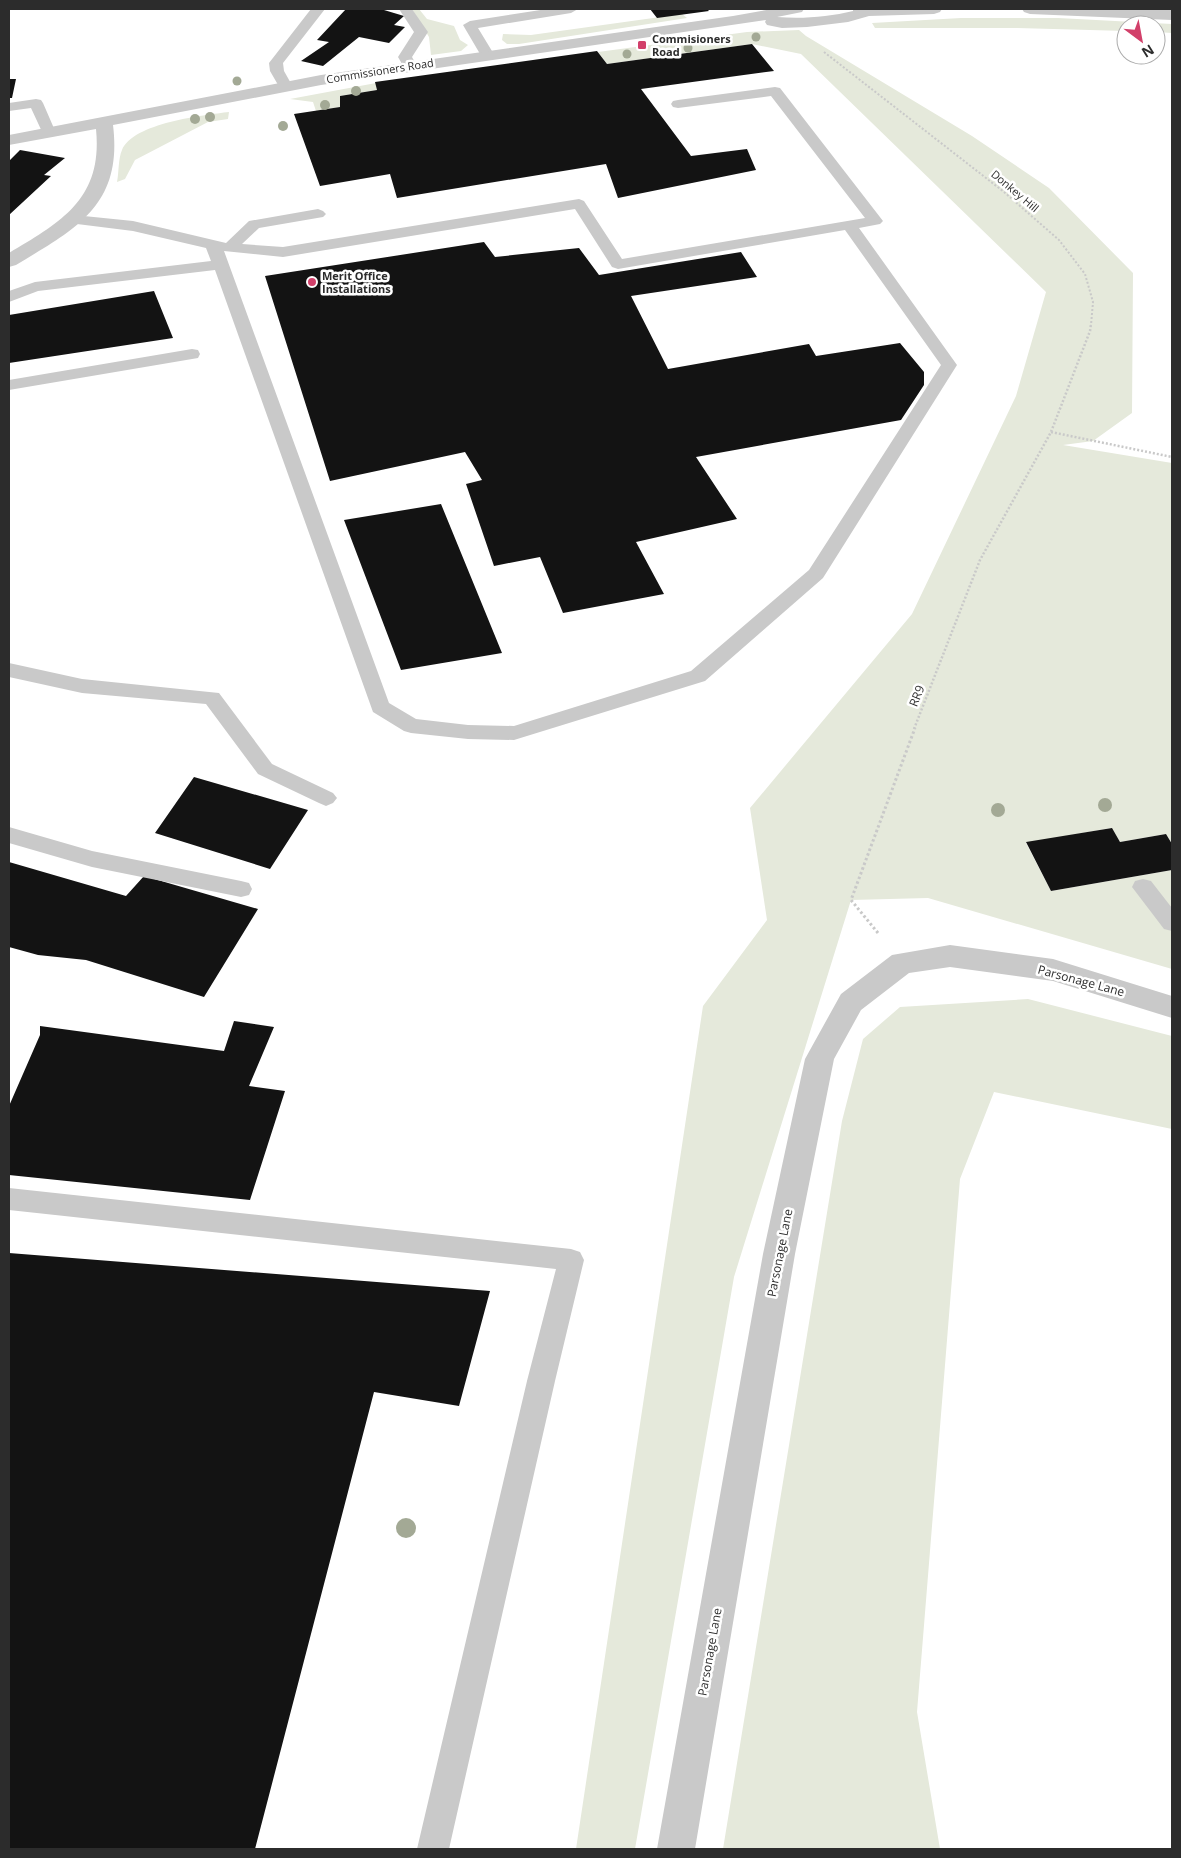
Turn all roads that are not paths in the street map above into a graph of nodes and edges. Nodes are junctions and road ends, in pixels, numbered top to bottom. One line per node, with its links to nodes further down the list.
1 (318, 9): 12 (lane)
2 (406, 9): 11 (lane)
3 (571, 9): 10 (lane)
4 (796, 9): 8 (street, Commissioners Road)
5 (865, 9): 6 (street, Commissioners Road); 8 (street, Commissioners Road)
6 (934, 9)
7 (1030, 9): 9 (street)
8 (749, 14): 10 (street, Commissioners Road)
9 (1172, 14)
10 (488, 56): 11 (street, Commissioners Road)
11 (410, 66): 12 (street, Commissioners Road)
12 (286, 87): 15 (street, Commissioners Road)
13 (678, 104): 20 (lane)
14 (9, 107): 16 (lane)
15 (104, 122): 16 (street, Commissioners Road); 19 (street)
16 (49, 132): 17 (street, Commissioners Road)
17 (9, 140)
18 (318, 214): 21 (lane)
19 (74, 220): 21 (lane); 22 (street)
20 (849, 225): 21 (lane); 23 (lane)
21 (221, 246): 23 (lane)
22 (9, 262)
23 (220, 265): 24 (lane)
24 (9, 297)
25 (192, 354): 26 (lane)
26 (9, 384)
27 (9, 670): 28 (lane)
28 (326, 798)
29 (9, 835): 31 (lane)
30 (1143, 887): 32 (lane)
31 (241, 889)
32 (1172, 923)
33 (1172, 1007): 36 (street, Parsonage Lane)
34 (9, 1199): 35 (lane)
35 (433, 1849)
36 (676, 1849)

